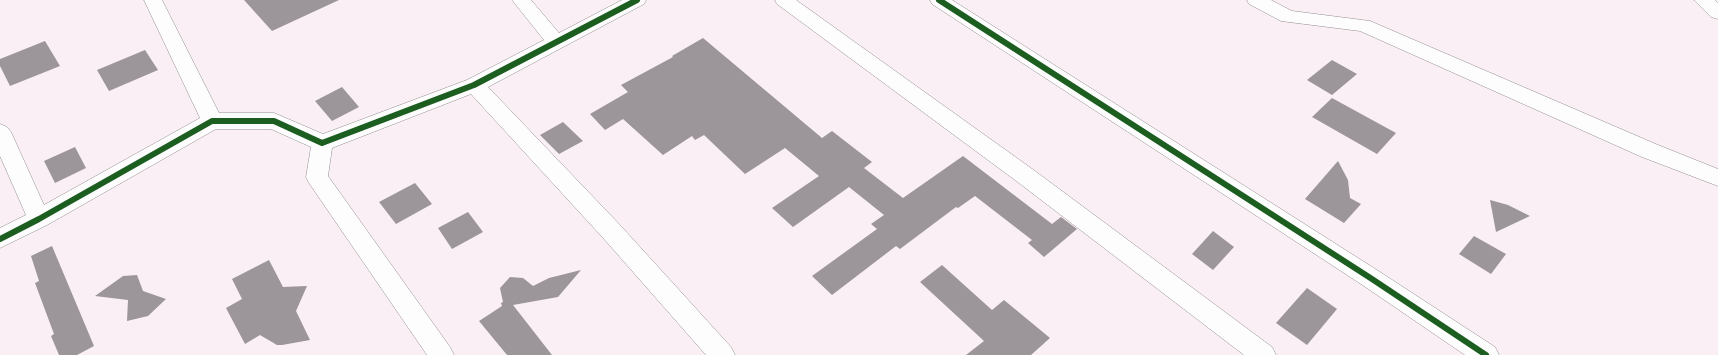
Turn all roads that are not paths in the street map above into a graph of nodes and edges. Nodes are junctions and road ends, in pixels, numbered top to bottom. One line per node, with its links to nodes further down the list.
1 (153, 0): 9 (street)
2 (521, 0): 7 (street)
3 (637, 0): 7 (street)
4 (784, 0): 17 (street)
5 (939, 0): 18 (street)
6 (1256, 0): 12 (street)
7 (556, 43): 8 (street)
8 (474, 85): 11 (street); 16 (street)
9 (212, 121): 11 (street); 13 (street)
10 (0, 132): 13 (street)
11 (322, 143): 15 (street)
12 (1718, 178)
13 (39, 219): 14 (street)
14 (0, 239)
15 (441, 355)
16 (722, 355)
17 (1264, 355)
18 (1486, 355)

